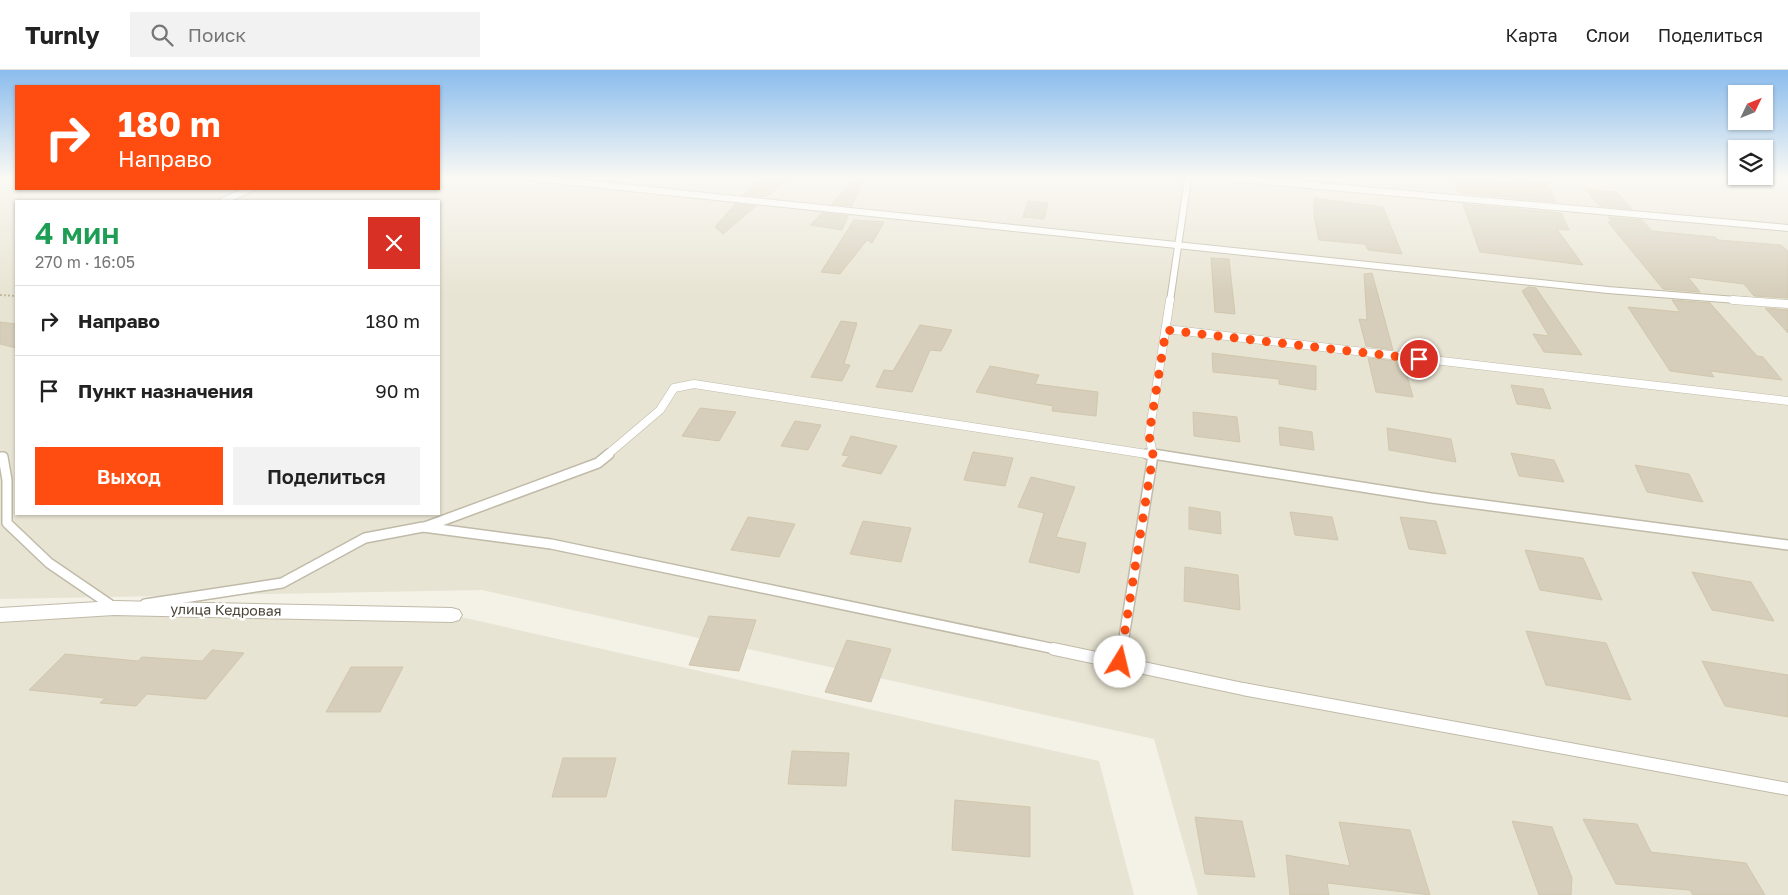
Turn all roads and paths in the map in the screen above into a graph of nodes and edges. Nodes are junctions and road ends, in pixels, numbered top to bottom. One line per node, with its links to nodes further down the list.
1 (905, 216): 5 (lane)
2 (1183, 216): 5 (lane)
3 (1660, 216): 4 (lane)
4 (1788, 228)
5 (1179, 245): 8 (lane); 9 (lane)
6 (0, 295): 7 (path)
7 (15, 296)
8 (1788, 304)
9 (1166, 330): 10 (lane); 11 (lane)
10 (1788, 401)
11 (1153, 455): 13 (lane); 14 (lane); 18 (lane)
12 (0, 457): 15 (lane)
13 (423, 527): 15 (lane); 18 (lane)
14 (1788, 545)
15 (114, 608): 16 (street, улица Кедровая); 17 (street, улица Кедровая)
16 (0, 615)
17 (452, 615)
18 (1120, 662): 19 (lane)
19 (1788, 789)

